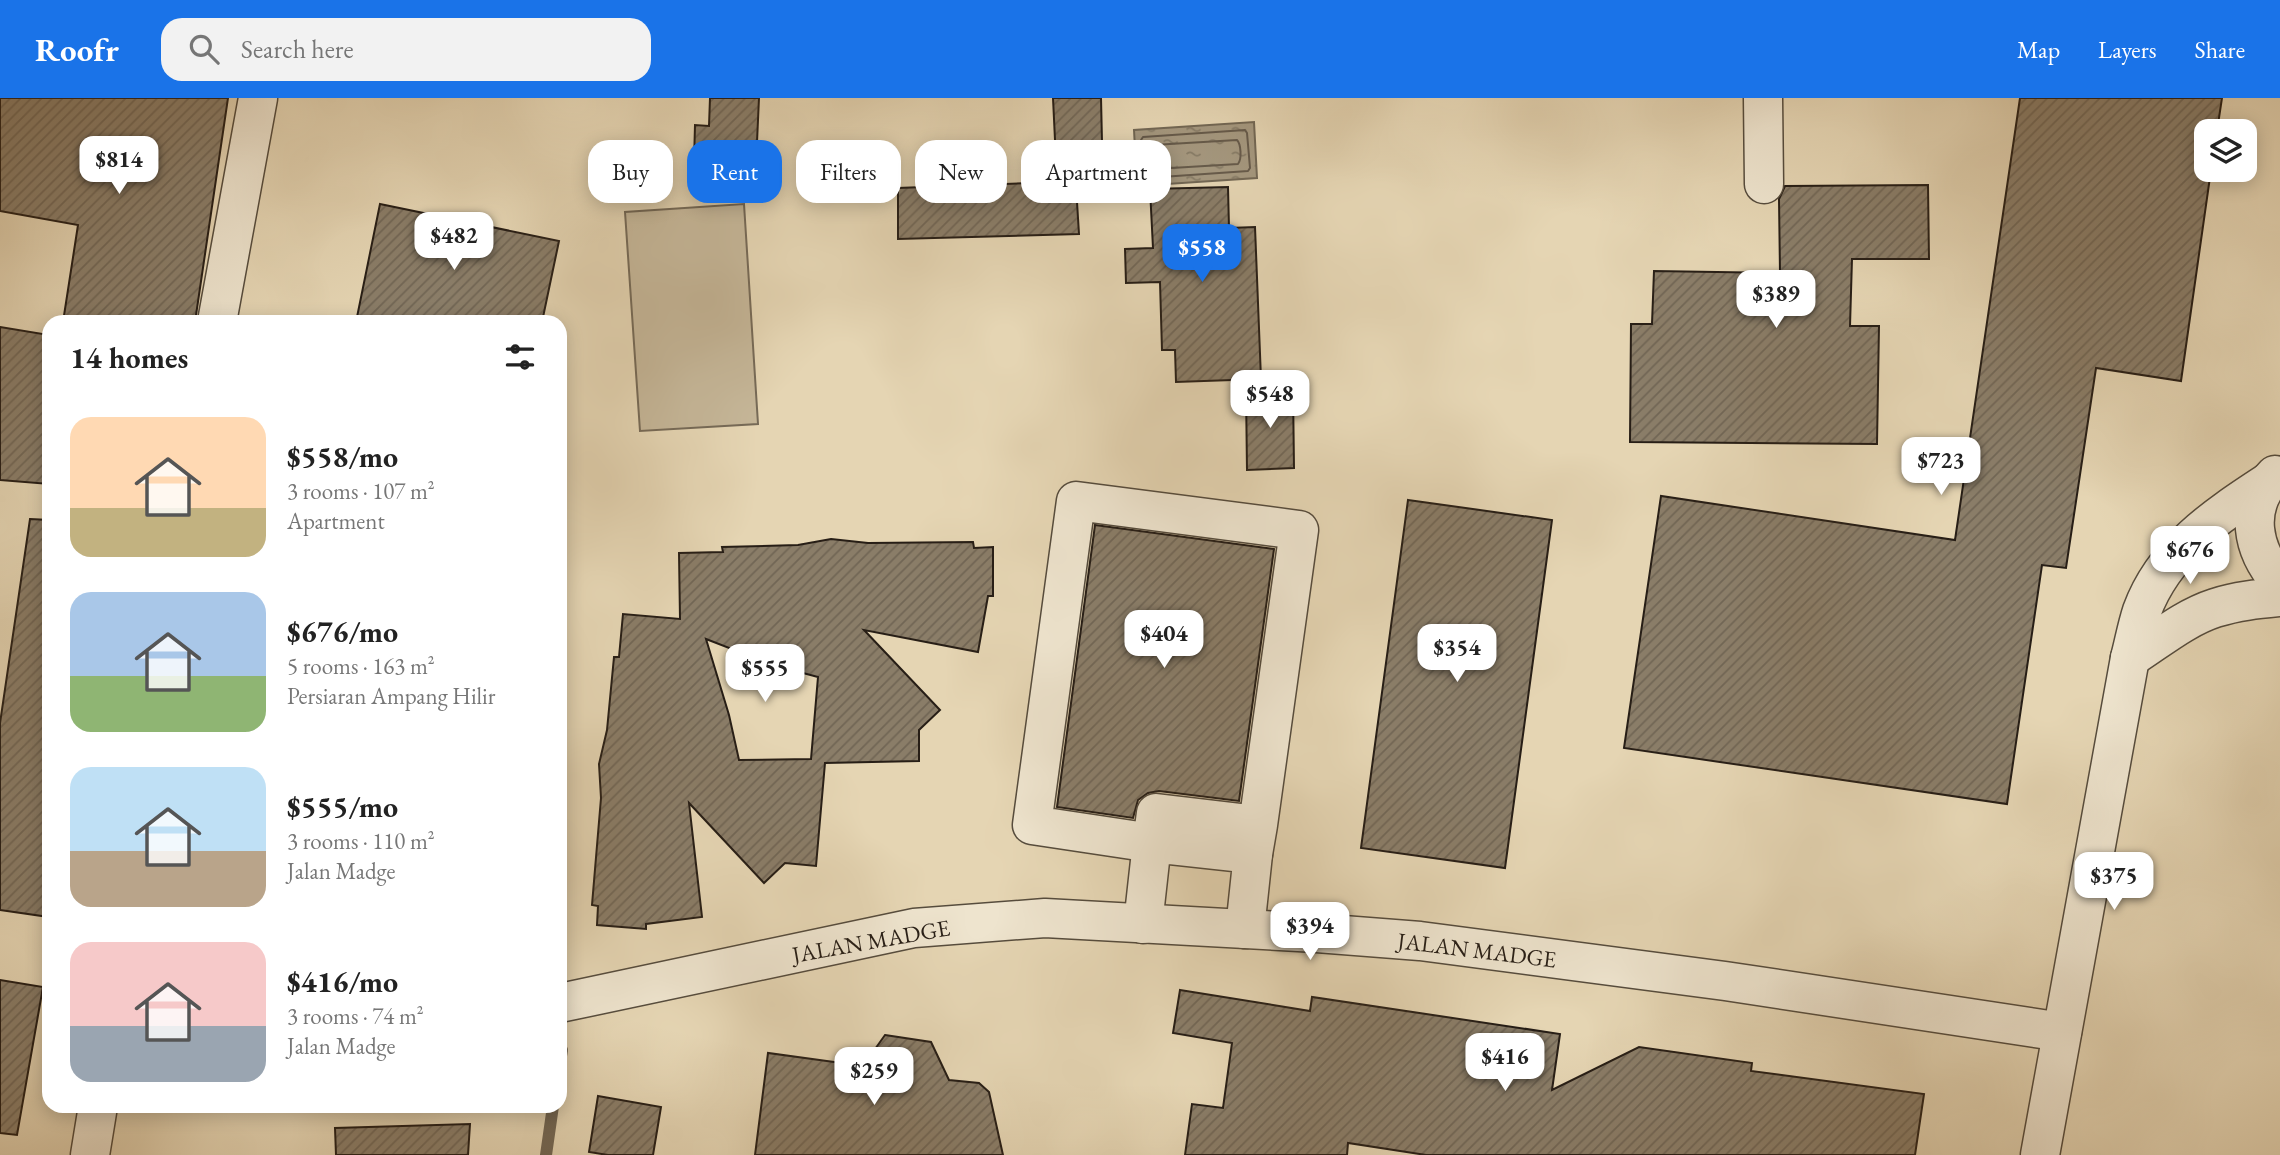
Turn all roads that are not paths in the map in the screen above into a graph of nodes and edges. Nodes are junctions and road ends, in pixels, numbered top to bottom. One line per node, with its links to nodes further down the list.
1 (258, 98): 4 (street)
2 (1762, 107): 3 (street)
3 (1764, 184)
4 (218, 315)
5 (2273, 476): 6 (street); 8 (street)
6 (2280, 582)
7 (2280, 597): 8 (street)
8 (2130, 658): 14 (street)
9 (1256, 839): 10 (street); 10 (street); 12 (street)
10 (1152, 843): 11 (street)
11 (1143, 924): 12 (street, JALAN MADGE); 13 (street, JALAN MADGE)
12 (1245, 929): 14 (street, JALAN MADGE)
13 (567, 1002)
14 (2062, 1032): 17 (street)
15 (96, 1113): 16 (street)
16 (90, 1155)
17 (2040, 1155)

